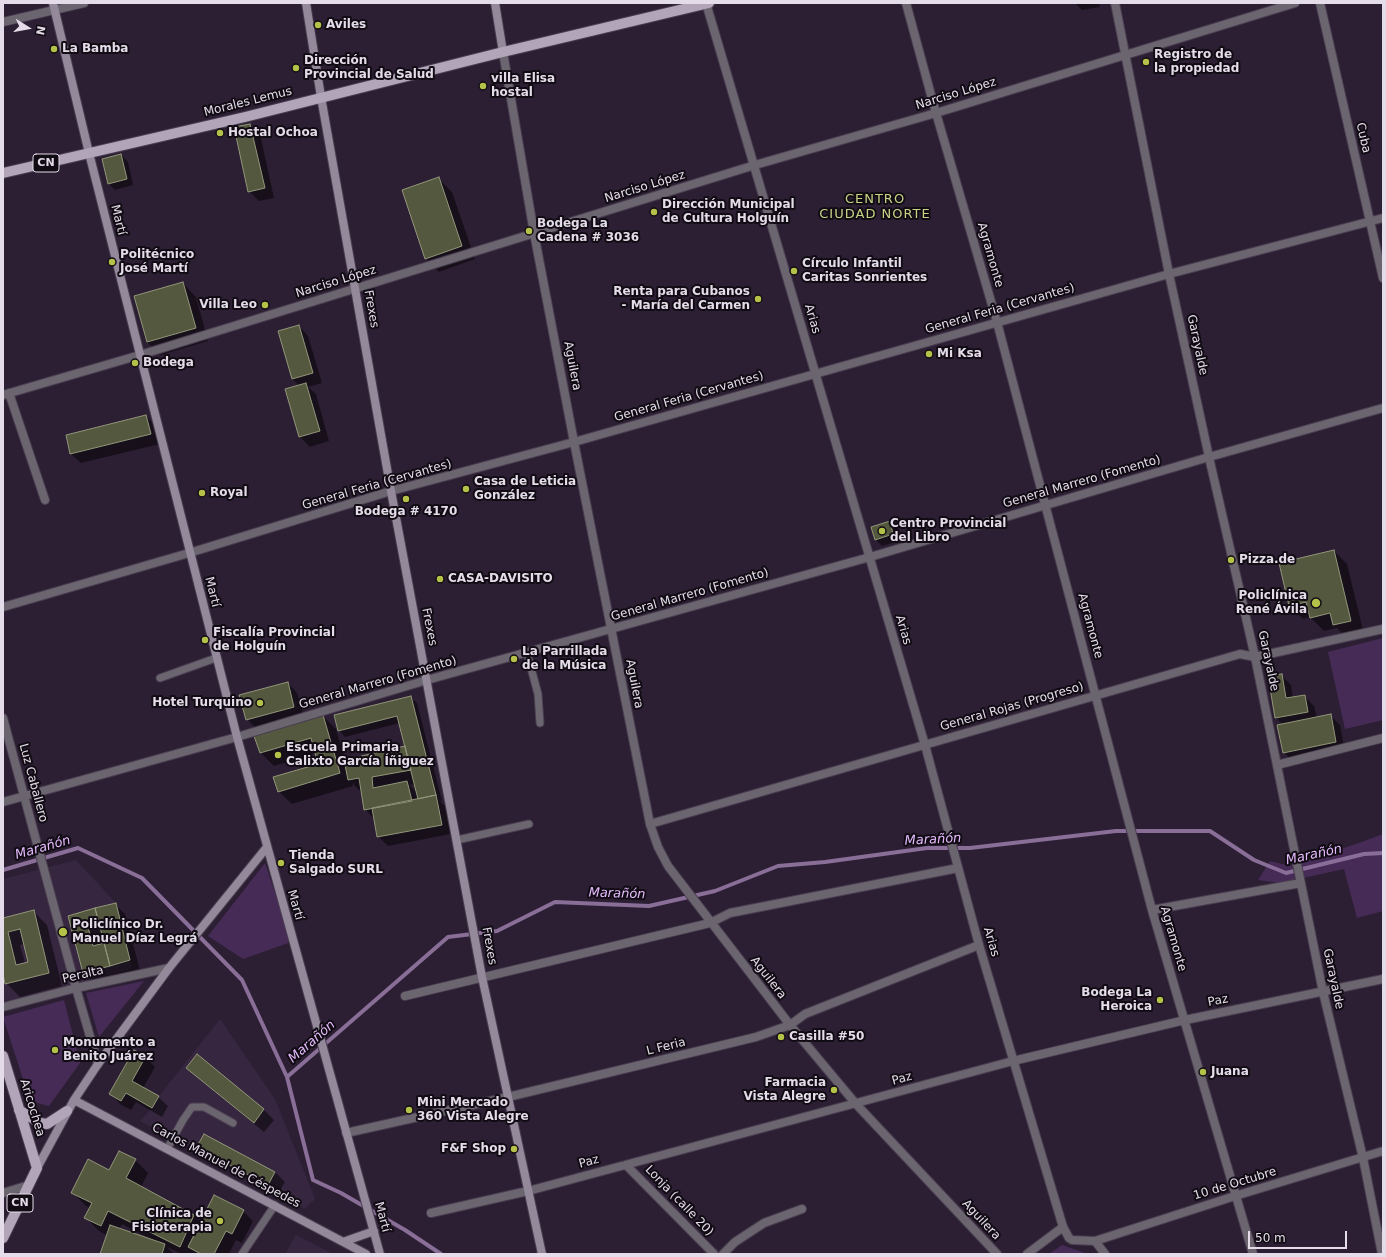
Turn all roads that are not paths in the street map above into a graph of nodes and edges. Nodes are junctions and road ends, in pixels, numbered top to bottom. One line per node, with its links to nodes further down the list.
1 (84, 3): 9 (street)
2 (306, 3): 13 (main road, Frexes)
3 (495, 3): 11 (main road, Aguilera)
4 (707, 3): 11 (main road, Morales Lemus / CN); 16 (street, Arias)
5 (906, 3): 14 (street, Agramonte)
6 (1115, 3): 12 (street, Garayalde)
7 (1295, 3): 12 (street, Narciso López)
8 (1320, 3): 19 (street, Cuba)
9 (53, 6): 10 (street); 15 (main road, Martí)
10 (3, 22)
11 (503, 52): 13 (main road, Morales Lemus / CN); 20 (street, Aguilera)
12 (1125, 54): 14 (street, Narciso López); 21 (street, Garayalde)
13 (321, 97): 15 (main road, Morales Lemus / CN); 23 (main road, Frexes)
14 (936, 113): 16 (street, Narciso López); 24 (street, Agramonte)
15 (89, 154): 17 (main road, Morales Lemus / CN); 25 (main road, Martí)
16 (755, 165): 20 (street, Narciso López); 26 (street, Arias)
17 (3, 173)
18 (1383, 218): 19 (street, General Feria (Cervantes))
19 (1370, 222): 21 (street, General Feria (Cervantes)); 22 (street, Cuba)
20 (534, 233): 23 (street, Narciso López); 29 (street, Aguilera)
21 (1169, 274): 24 (street, General Feria (Cervantes)); 30 (street, Garayalde)
22 (1383, 278)
23 (355, 288): 25 (street, Narciso López); 31 (main road, Frexes)
24 (997, 322): 26 (street, General Feria (Cervantes)); 33 (street, Agramonte)
25 (140, 355): 27 (street, Narciso López); 34 (main road, Martí)
26 (815, 373): 29 (street, General Feria (Cervantes)); 35 (street, Arias)
27 (6, 394): 32 (street)
28 (1383, 408): 30 (street, General Marrero (Fomento))
29 (574, 442): 31 (street, General Feria (Cervantes)); 38 (street, Aguilera)
30 (1209, 457): 33 (street, General Marrero (Fomento)); 40 (street, Garayalde)
31 (392, 491): 34 (street, General Feria (Cervantes)); 43 (main road, Frexes)
32 (45, 500)
33 (1046, 505): 35 (street, General Marrero (Fomento)); 44 (street, Agramonte)
34 (190, 553): 36 (street, General Feria (Cervantes)); 41 (main road, Martí)
35 (870, 557): 38 (street, General Marrero (Fomento)); 49 (street, Arias)
36 (3, 607)
37 (1383, 629): 40 (street, General Rojas (Progreso))
38 (612, 630): 39 (street, General Marrero (Fomento)); 54 (street, Aguilera)
39 (527, 653): 43 (street, General Marrero (Fomento)); 46 (lane)
40 (1255, 657): 44 (street, General Rojas (Progreso)); 50 (street, Garayalde)
41 (216, 658): 42 (lane); 47 (main road, Martí)
42 (160, 678)
43 (427, 680): 47 (street, General Marrero (Fomento)); 55 (main road, Frexes)
44 (1096, 695): 49 (street, General Rojas (Progreso)); 59 (street, Agramonte)
45 (3, 718): 51 (street, Luz Caballero)
46 (540, 723)
47 (237, 737): 51 (street, General Marrero (Fomento)); 56 (main road, Martí)
48 (1383, 738): 50 (street)
49 (925, 745): 54 (street, General Rojas (Progreso)); 57 (street, Arias)
50 (1277, 765): 58 (street, Garayalde)
51 (25, 796): 52 (street, General Marrero (Fomento)); 65 (street, Luz Caballero)
52 (3, 802)
53 (529, 824): 55 (lane)
54 (650, 824): 60 (street, Aguilera)
55 (457, 840): 63 (main road, Frexes)
56 (267, 847): 62 (main road, CN); 80 (main road, Martí)
57 (957, 864): 60 (street); 61 (street, Arias)
58 (1301, 883): 59 (street); 66 (street, Garayalde)
59 (1152, 910): 69 (street, Agramonte)
60 (710, 922): 63 (street); 70 (street, Aguilera)
61 (979, 945): 70 (street, L Feria); 72 (street, Arias)
62 (169, 968): 65 (street, Peralta); 73 (main road, CN)
63 (482, 977): 67 (street); 74 (main road, Frexes)
64 (1383, 979): 66 (street, Paz)
65 (76, 988): 68 (street, Peralta); 73 (street, Luz Caballero)
66 (1323, 992): 69 (street, Paz); 83 (street, Garayalde)
67 (404, 996)
68 (3, 1007)
69 (1185, 1020): 72 (street, Paz); 89 (street, Agramonte)
70 (790, 1025): 74 (street, L Feria); 76 (street, Aguilera)
71 (3, 1056): 77 (main road, Aricochea)
72 (1013, 1062): 76 (street, Paz); 94 (street, Arias)
73 (98, 1064): 75 (main road, CN)
74 (508, 1097): 80 (street, L Feria); 87 (main road, Frexes)
75 (74, 1100): 78 (main road, CN); 81 (main road, Carlos Manuel de Céspedes)
76 (856, 1104): 84 (street, Paz); 105 (street, Aguilera)
77 (19, 1110): 78 (main road); 85 (main road, Aricochea)
78 (67, 1111): 85 (main road, CN)
79 (233, 1123): 81 (lane)
80 (346, 1133): 95 (main road, Martí)
81 (167, 1149): 90 (main road, Carlos Manuel de Céspedes)
82 (1383, 1151): 83 (street, 10 de Octubre)
83 (1363, 1158): 89 (street, 10 de Octubre); 109 (street, Garayalde)
84 (626, 1165): 87 (street, Paz); 103 (street, Lonja (calle 20))
85 (37, 1168): 86 (main road, CN)
86 (28, 1185): 88 (street); 96 (main road, CN)
87 (528, 1191): 92 (street, Paz); 102 (main road, Frexes)
88 (3, 1193)
89 (1236, 1196): 97 (street, 10 de Octubre); 108 (street, Agramonte)
90 (274, 1205): 98 (main road, Carlos Manuel de Céspedes); 99 (lane)
91 (802, 1209): 104 (street)
92 (431, 1213)
93 (3, 1216): 96 (main road)
94 (1063, 1227): 97 (street, Arias); 106 (street)
95 (373, 1229): 98 (main road); 101 (main road, Martí)
96 (4, 1235)
97 (1095, 1241): 107 (street)
98 (343, 1242): 100 (main road, Carlos Manuel de Céspedes)
99 (242, 1254)
100 (366, 1254)
101 (380, 1254)
102 (542, 1254)
103 (714, 1254)
104 (723, 1254)
105 (997, 1254)
106 (1027, 1254)
107 (1105, 1254)
108 (1253, 1254)
109 (1382, 1254)

